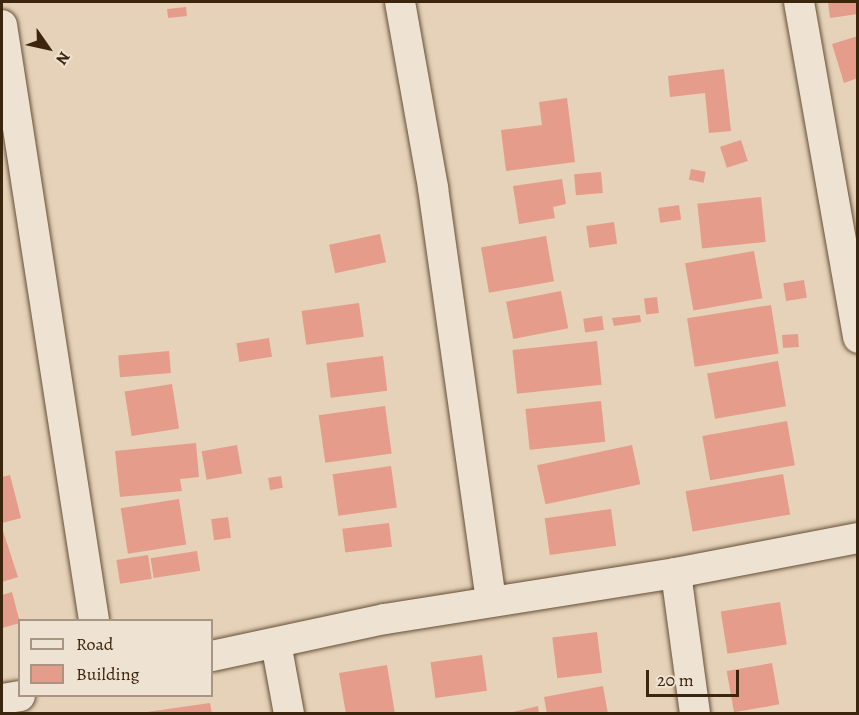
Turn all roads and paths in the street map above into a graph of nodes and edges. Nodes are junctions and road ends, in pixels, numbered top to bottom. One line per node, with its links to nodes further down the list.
1 (400, 2): 7 (street)
2 (799, 2): 4 (street)
3 (2, 25): 8 (street)
4 (858, 338)
5 (858, 538): 6 (street)
6 (676, 573): 7 (street); 14 (street)
7 (491, 600): 9 (street)
8 (94, 619)
9 (276, 642): 10 (street); 13 (street)
10 (213, 656)
11 (18, 696): 12 (street)
12 (2, 699)
13 (289, 714)
14 (695, 714)

